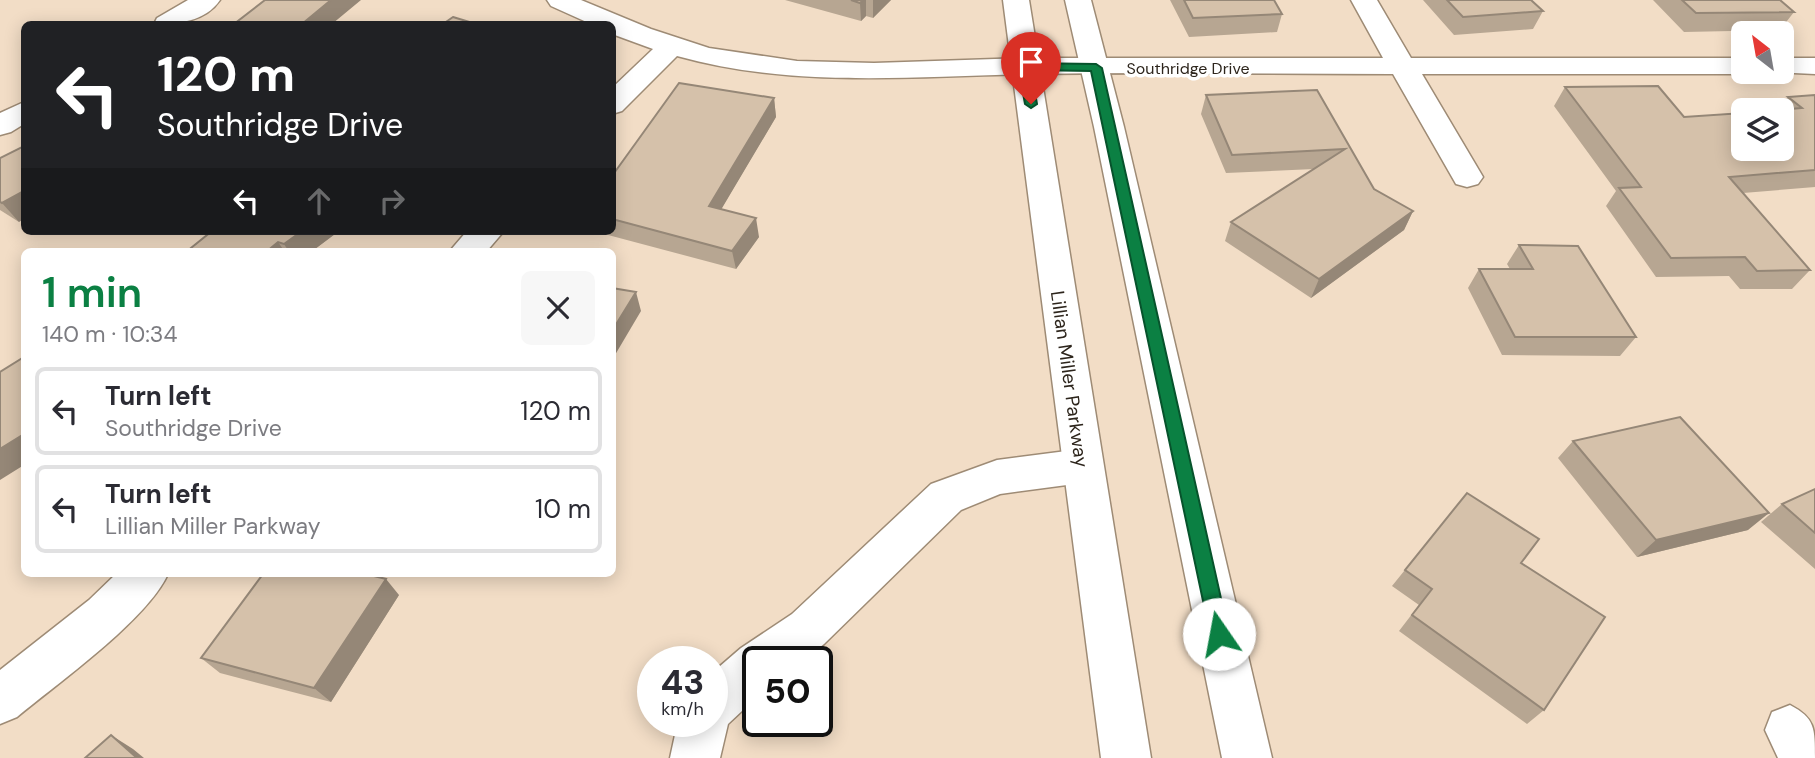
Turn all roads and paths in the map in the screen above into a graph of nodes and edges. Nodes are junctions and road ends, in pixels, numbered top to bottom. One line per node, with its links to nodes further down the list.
1 (206, 0): 6 (street)
2 (560, 0): 7 (street, Southridge Drive)
3 (1016, 0): 10 (street, Lillian Miller Parkway)
4 (1079, 0): 14 (street)
5 (1364, 0): 15 (street)
6 (172, 21)
7 (606, 21)
8 (616, 25): 9 (street, Southridge Drive)
9 (670, 47): 10 (street, Southridge Drive); 16 (street)
10 (1024, 66): 14 (street, Southridge Drive); 22 (street, Lillian Miller Parkway)
11 (1731, 66): 15 (street, Southridge Drive)
12 (1794, 66): 13 (street)
13 (1815, 66)
14 (1096, 68): 15 (street, Southridge Drive); 31 (street)
15 (1405, 68): 19 (street)
16 (616, 101)
17 (21, 113): 18 (street)
18 (0, 126)
19 (1467, 177)
20 (483, 235): 21 (street)
21 (470, 248)
22 (1082, 466): 24 (street); 30 (street, Lillian Miller Parkway)
23 (143, 577): 27 (street)
24 (784, 646)
25 (742, 676): 26 (street)
26 (728, 690)
27 (0, 700)
28 (699, 737): 29 (street)
29 (695, 758)
30 (1126, 758)
31 (1247, 758)

